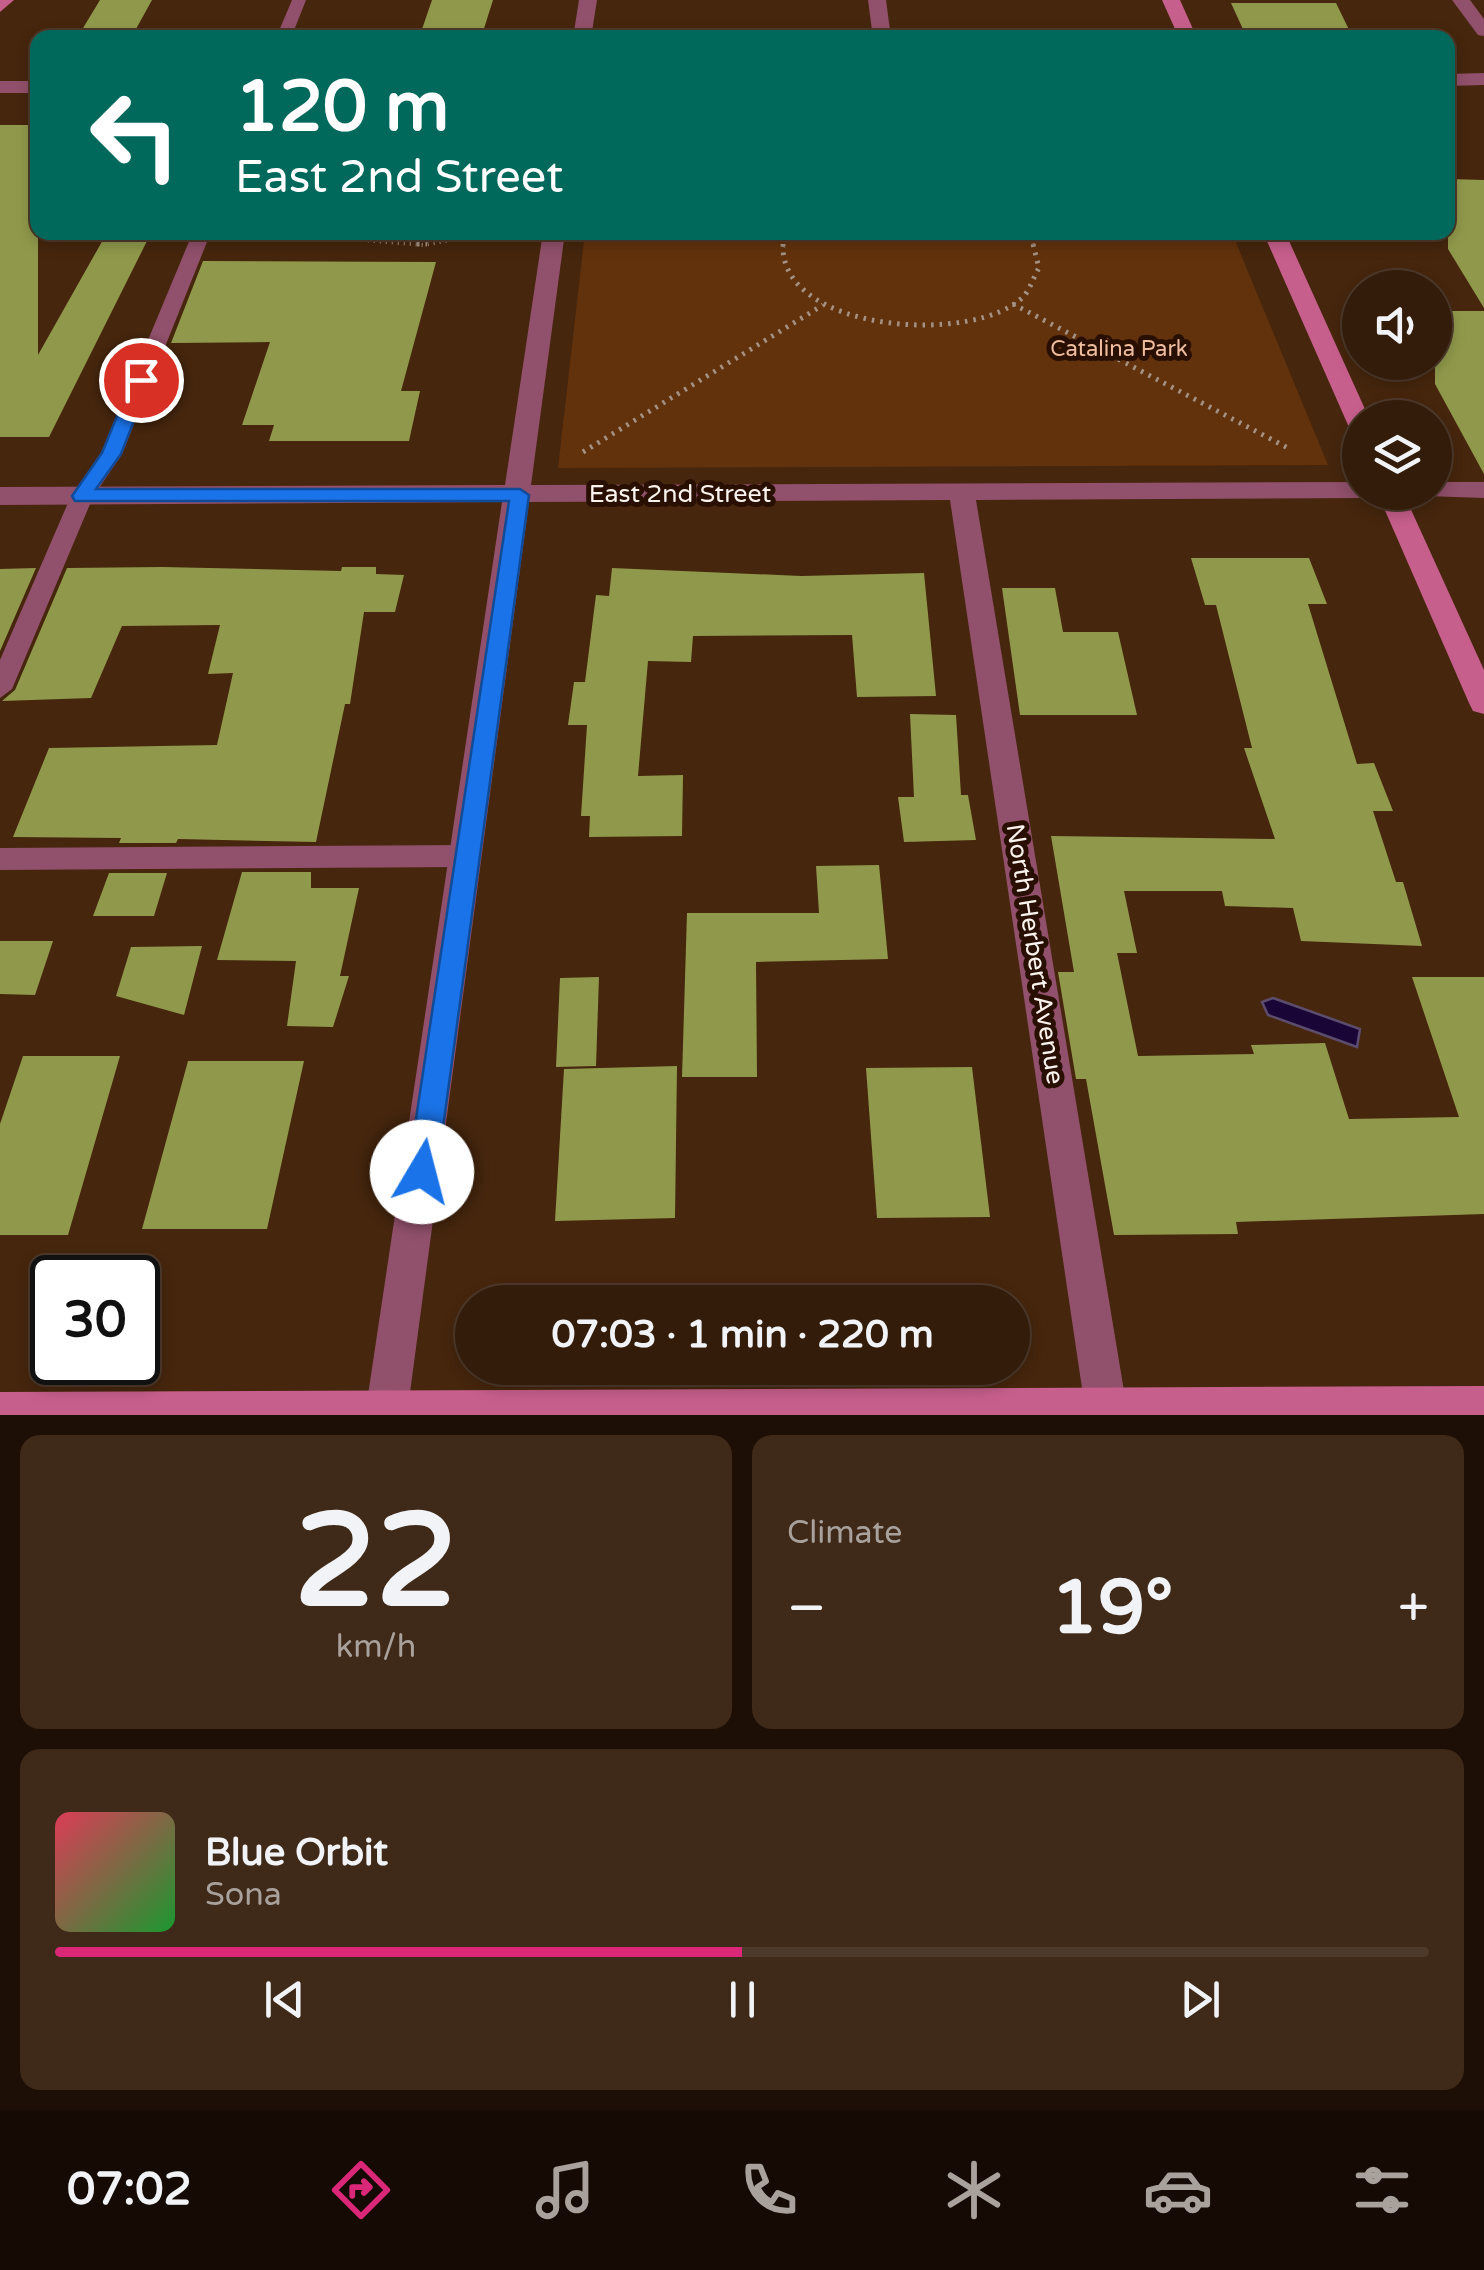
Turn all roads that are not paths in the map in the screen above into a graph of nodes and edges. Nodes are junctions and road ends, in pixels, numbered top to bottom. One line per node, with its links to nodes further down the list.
1 (5, 0): 7 (street)
2 (299, 0): 8 (lane)
3 (588, 0): 9 (street)
4 (876, 0): 10 (street)
5 (1172, 0): 11 (street)
6 (1461, 0): 12 (street)
7 (0, 7)
8 (286, 30)
9 (583, 30)
10 (881, 30)
11 (1185, 30)
12 (1484, 31)
13 (1455, 80): 14 (street)
14 (1484, 80)
15 (0, 87): 16 (street)
16 (30, 87)
17 (199, 240): 27 (lane)
18 (553, 240): 25 (street)
19 (1278, 240): 20 (street)
20 (1349, 400)
21 (1342, 490): 24 (street, East 2nd Street)
22 (1452, 490): 23 (street)
23 (1484, 490)
24 (962, 493): 25 (street, East 2nd Street); 34 (street, North Herbert Avenue)
25 (520, 495): 27 (street, East 2nd Street); 31 (street)
26 (0, 496): 27 (street, East 2nd Street)
27 (82, 496): 29 (lane)
28 (1398, 510): 30 (street)
29 (0, 689)
30 (1484, 703)
31 (468, 856): 32 (lane); 36 (street)
32 (0, 859)
33 (1484, 1407): 34 (street)
34 (1107, 1411): 36 (street)
35 (0, 1413): 36 (street)
36 (386, 1413)

